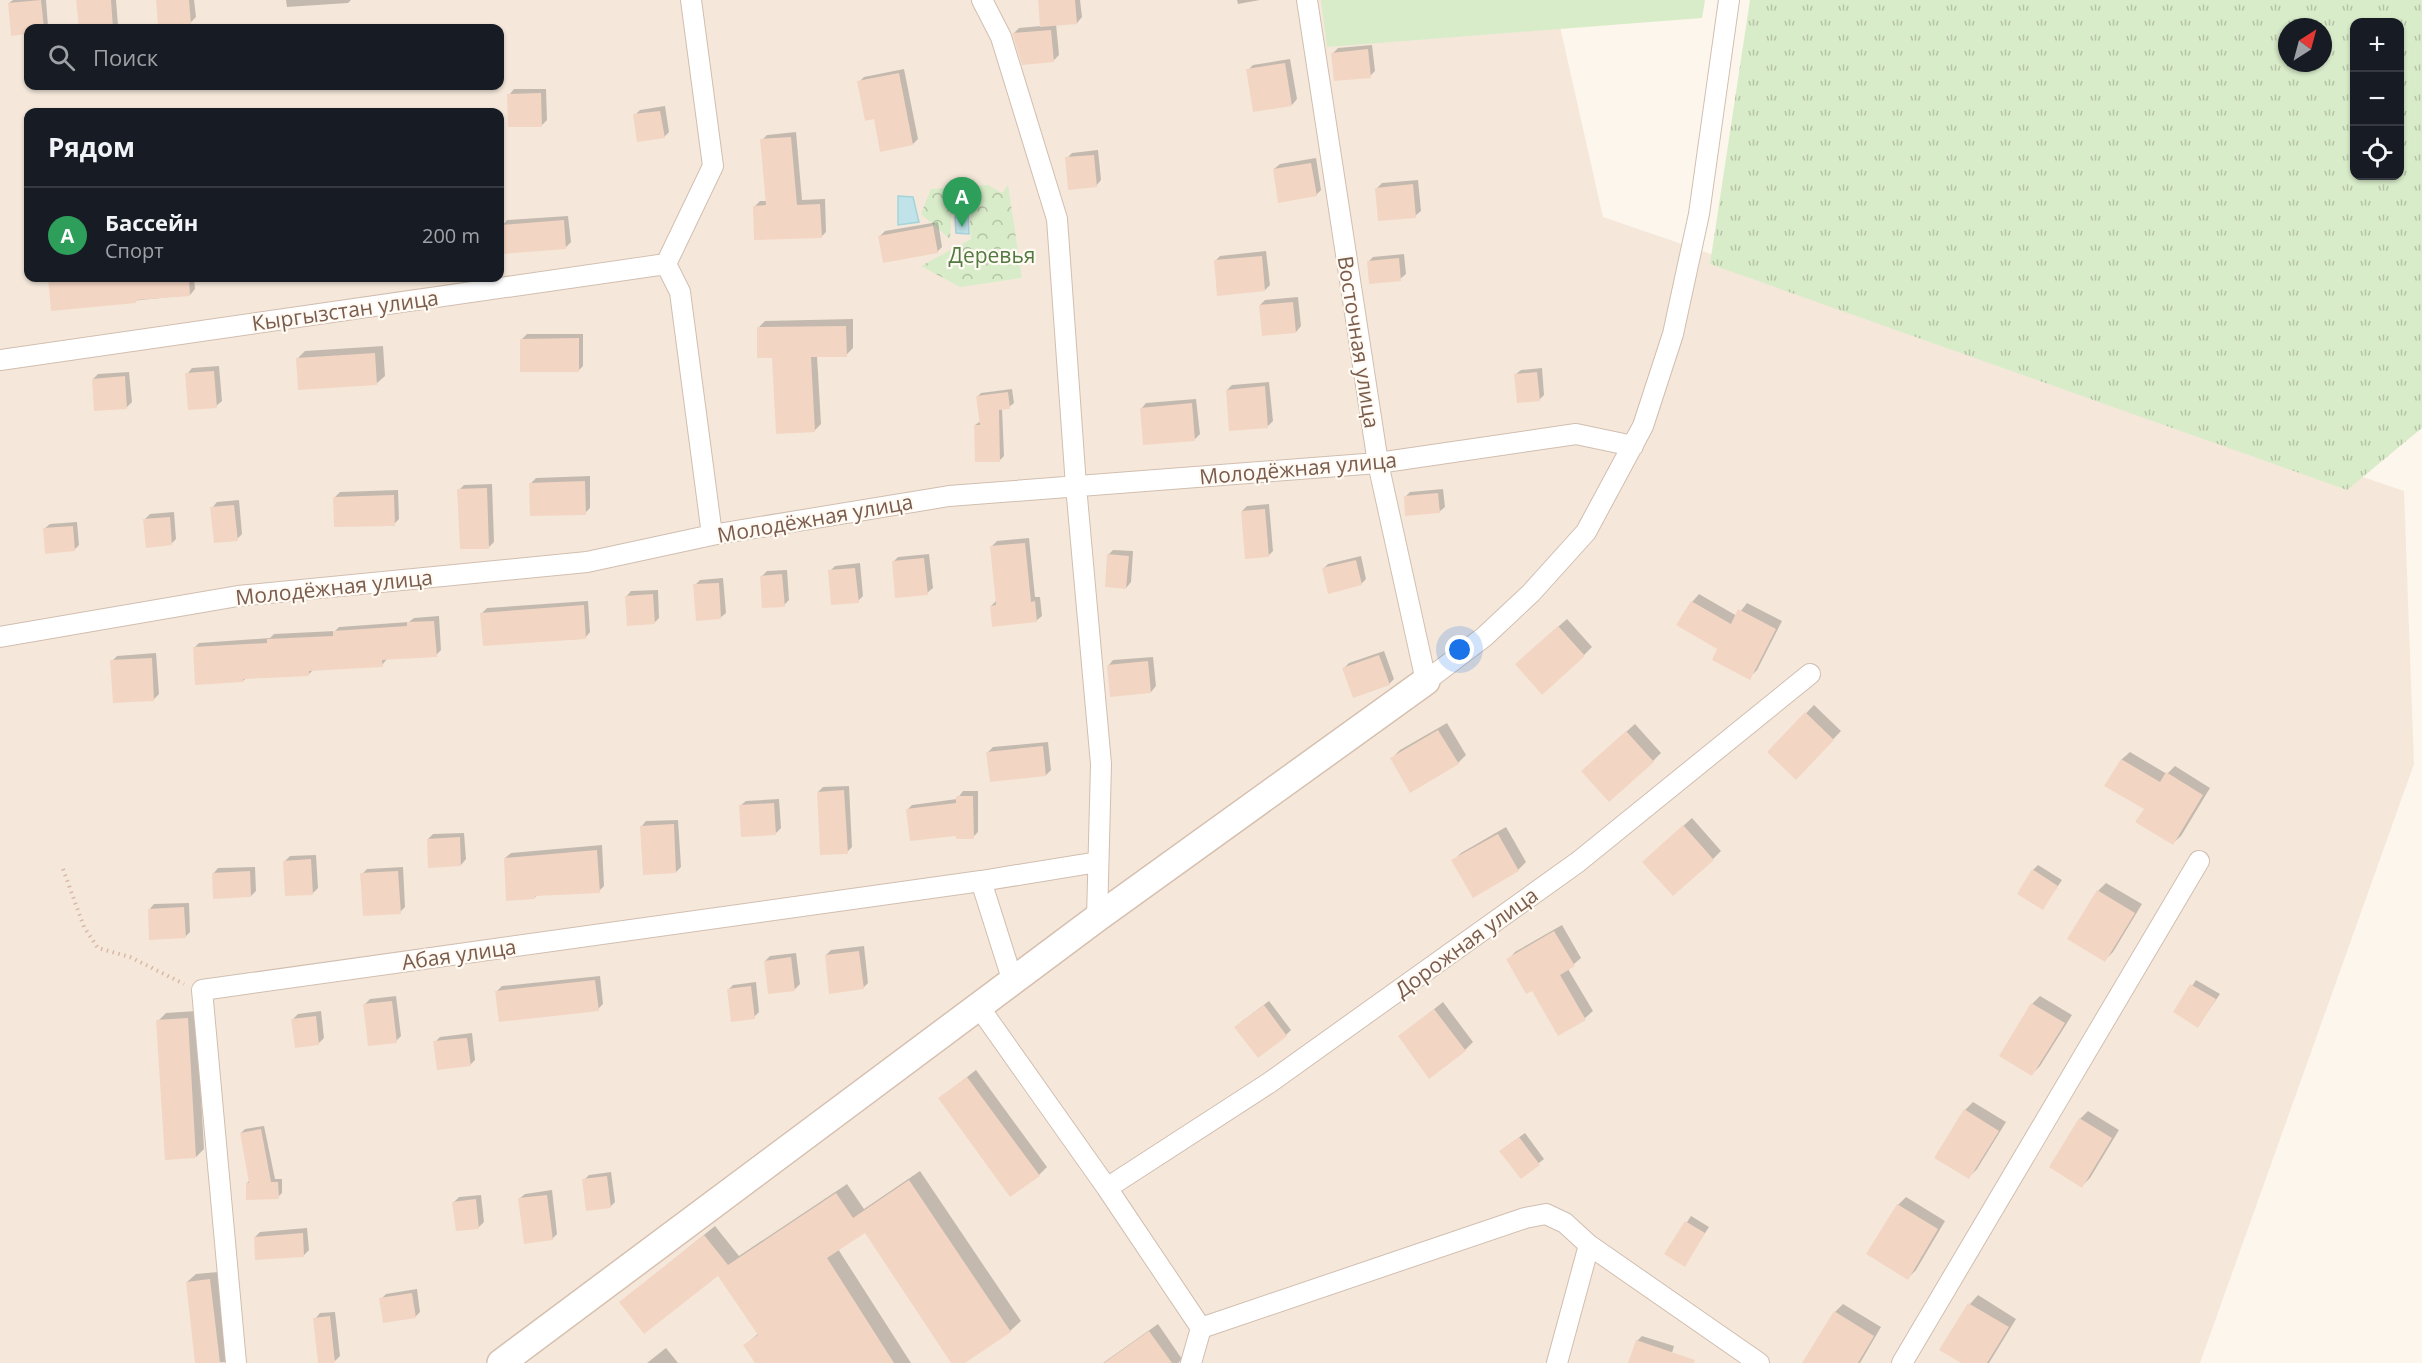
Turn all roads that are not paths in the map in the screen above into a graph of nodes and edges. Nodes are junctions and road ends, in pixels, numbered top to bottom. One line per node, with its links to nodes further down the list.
1 (691, 0): 5 (street)
2 (982, 0): 9 (street)
3 (1306, 0): 8 (street, Восточная улица)
4 (1729, 0): 7 (street)
5 (666, 264): 6 (street, Кыргызстан улица); 10 (street)
6 (0, 360)
7 (1633, 446): 8 (street, Молодёжная улица); 13 (street)
8 (1378, 463): 9 (street, Молодёжная улица); 13 (street, Восточная улица)
9 (1076, 486): 10 (street, Молодёжная улица); 15 (street)
10 (712, 535): 11 (street, Молодёжная улица)
11 (0, 637)
12 (1810, 675): 20 (street, Дорожная улица)
13 (1426, 681): 17 (street)
14 (2199, 861): 28 (street)
15 (1098, 862): 16 (street, Абая улица); 17 (street)
16 (981, 881): 18 (street); 23 (street, Абая улица)
17 (1097, 918): 18 (street)
18 (1012, 982): 19 (street)
19 (979, 1007): 20 (street); 24 (street)
20 (1107, 1188): 22 (street)
21 (1589, 1245): 22 (street); 26 (street); 27 (street)
22 (1201, 1328): 25 (street)
23 (236, 1363)
24 (501, 1363)
25 (1191, 1363)
26 (1557, 1363)
27 (1759, 1363)
28 (1902, 1363)

